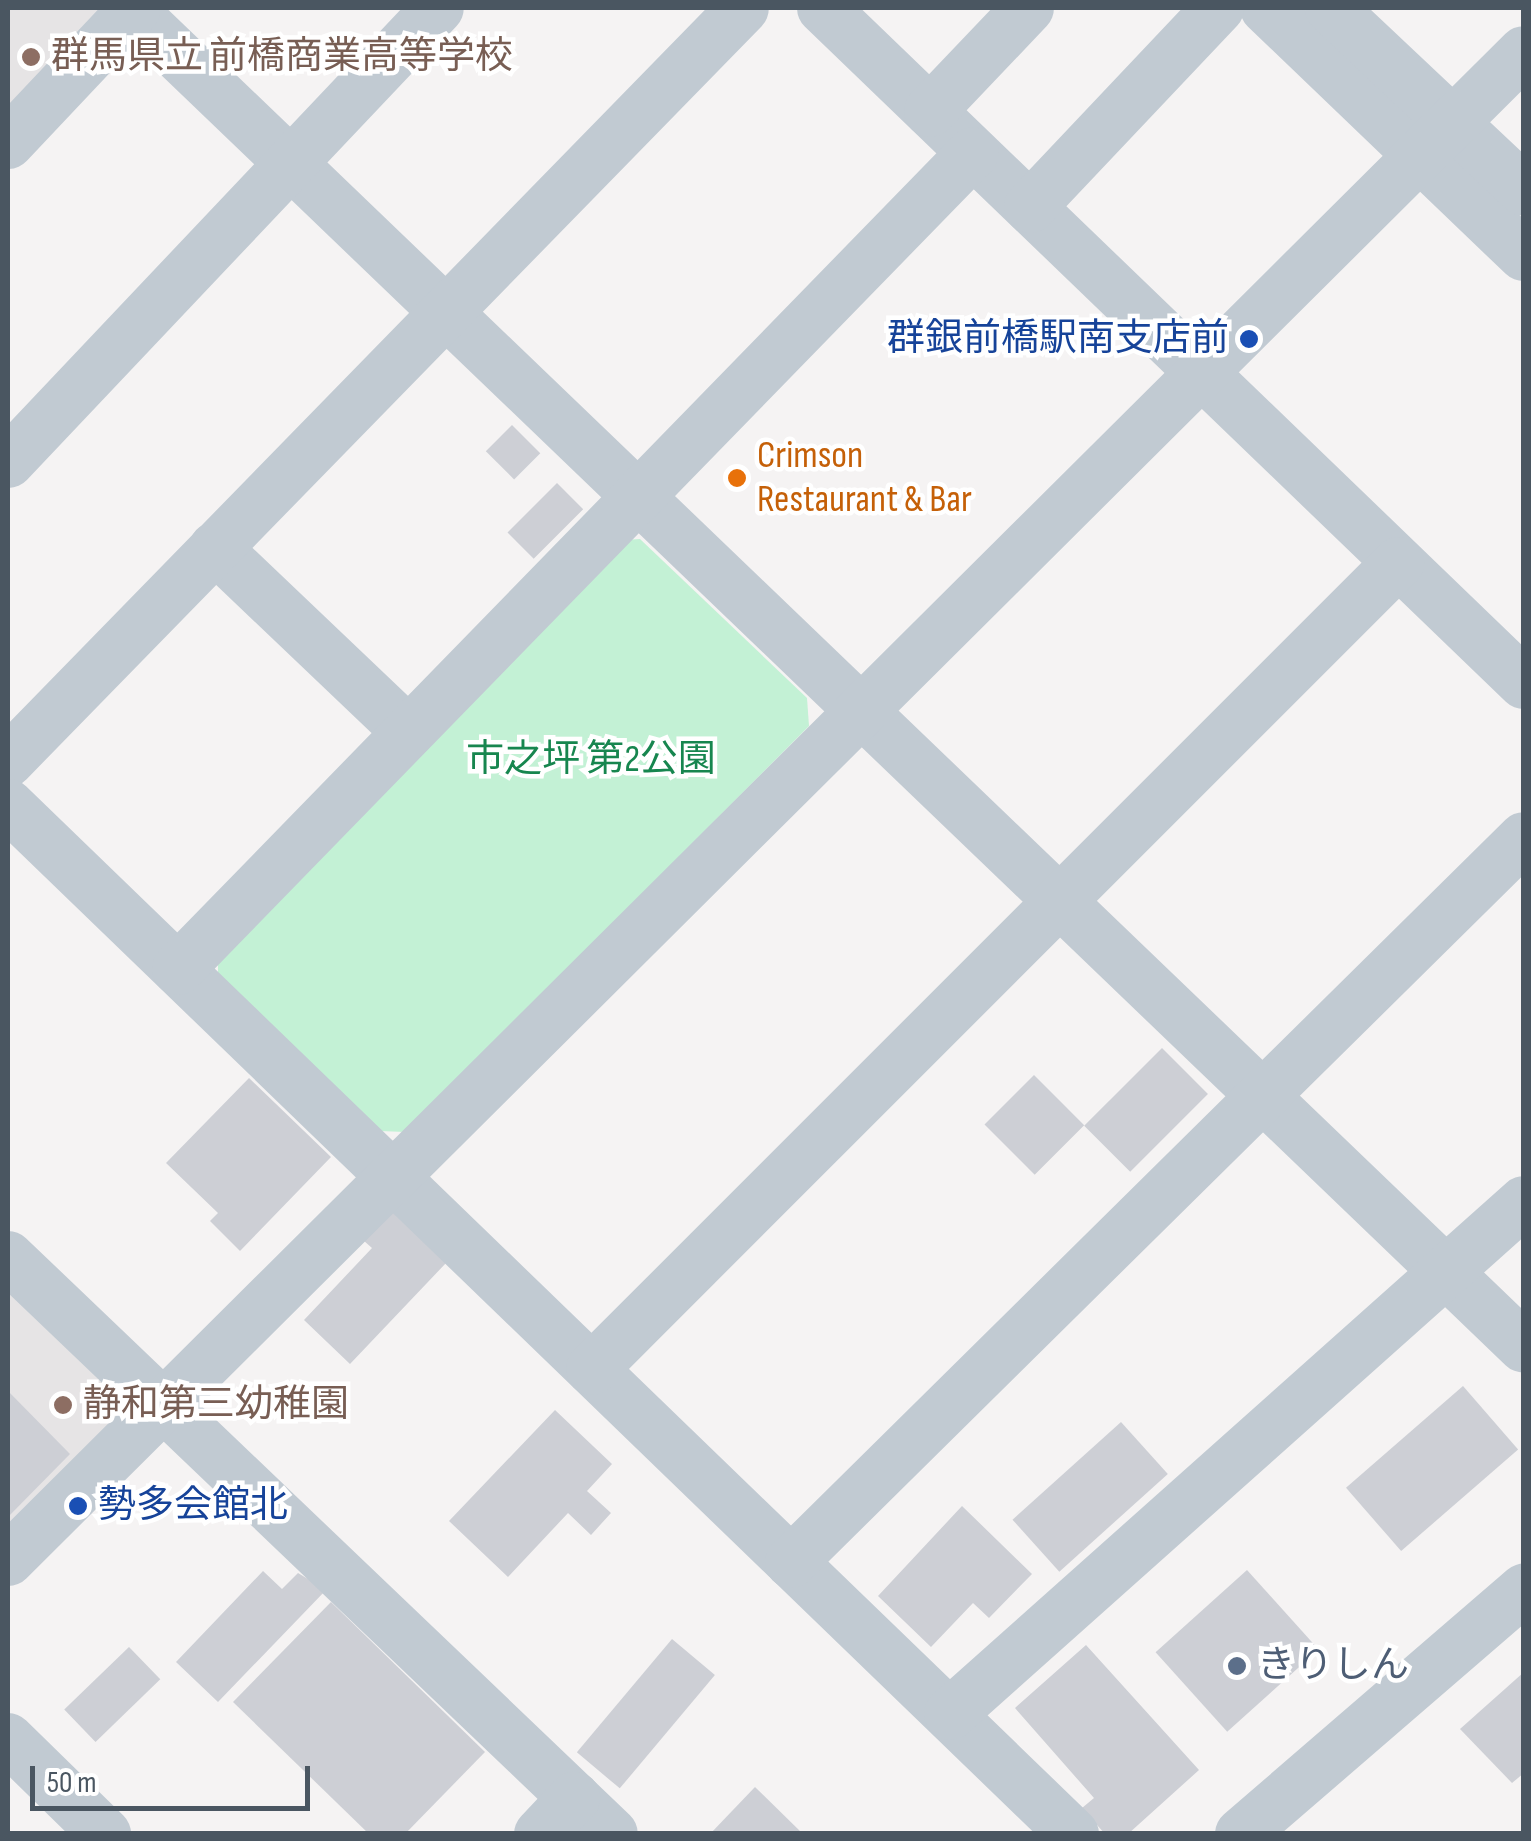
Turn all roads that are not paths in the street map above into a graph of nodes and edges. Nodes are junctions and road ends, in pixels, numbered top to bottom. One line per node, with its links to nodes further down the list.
1 (438, 8): 14 (street)
2 (743, 8): 18 (street)
3 (822, 8): 10 (street)
4 (1028, 8): 10 (street)
5 (1218, 8): 16 (street)
6 (1266, 8): 11 (street)
7 (1331, 8): 11 (street)
8 (133, 9): 12 (street); 14 (street)
9 (1524, 52): 11 (street)
10 (930, 111): 13 (street)
11 (1436, 139): 15 (street); 17 (street); 19 (street)
12 (8, 143)
13 (973, 153): 16 (street); 21 (street)
14 (291, 162): 18 (street); 20 (street)
15 (1524, 190)
16 (1030, 207): 19 (street)
17 (1524, 254)
18 (445, 315): 21 (street); 22 (street)
19 (1202, 374): 23 (street); 25 (street)
20 (8, 462)
21 (637, 498): 25 (street); 26 (street)
22 (215, 548): 26 (street); 27 (street)
23 (1398, 562): 24 (street); 30 (street)
24 (1524, 683)
25 (861, 713): 30 (street); 33 (street)
26 (408, 732): 31 (street)
27 (8, 761)
28 (8, 805): 31 (street)
29 (1524, 838): 32 (street)
30 (1058, 900): 32 (street); 38 (street)
31 (178, 970): 33 (street)
32 (1262, 1096): 36 (street); 41 (street)
33 (394, 1176): 38 (street); 39 (street)
34 (1524, 1202): 36 (street)
35 (8, 1258): 39 (street)
36 (1444, 1271): 37 (street); 43 (street)
37 (1524, 1347)
38 (592, 1369): 41 (street)
39 (163, 1406): 40 (street); 45 (street)
40 (8, 1560)
41 (792, 1562): 43 (street)
42 (1524, 1590): 49 (street)
43 (950, 1714): 48 (street)
44 (8, 1739): 46 (street)
45 (557, 1816): 47 (street)
46 (106, 1834)
47 (612, 1834)
48 (1073, 1834)
49 (1242, 1834)

